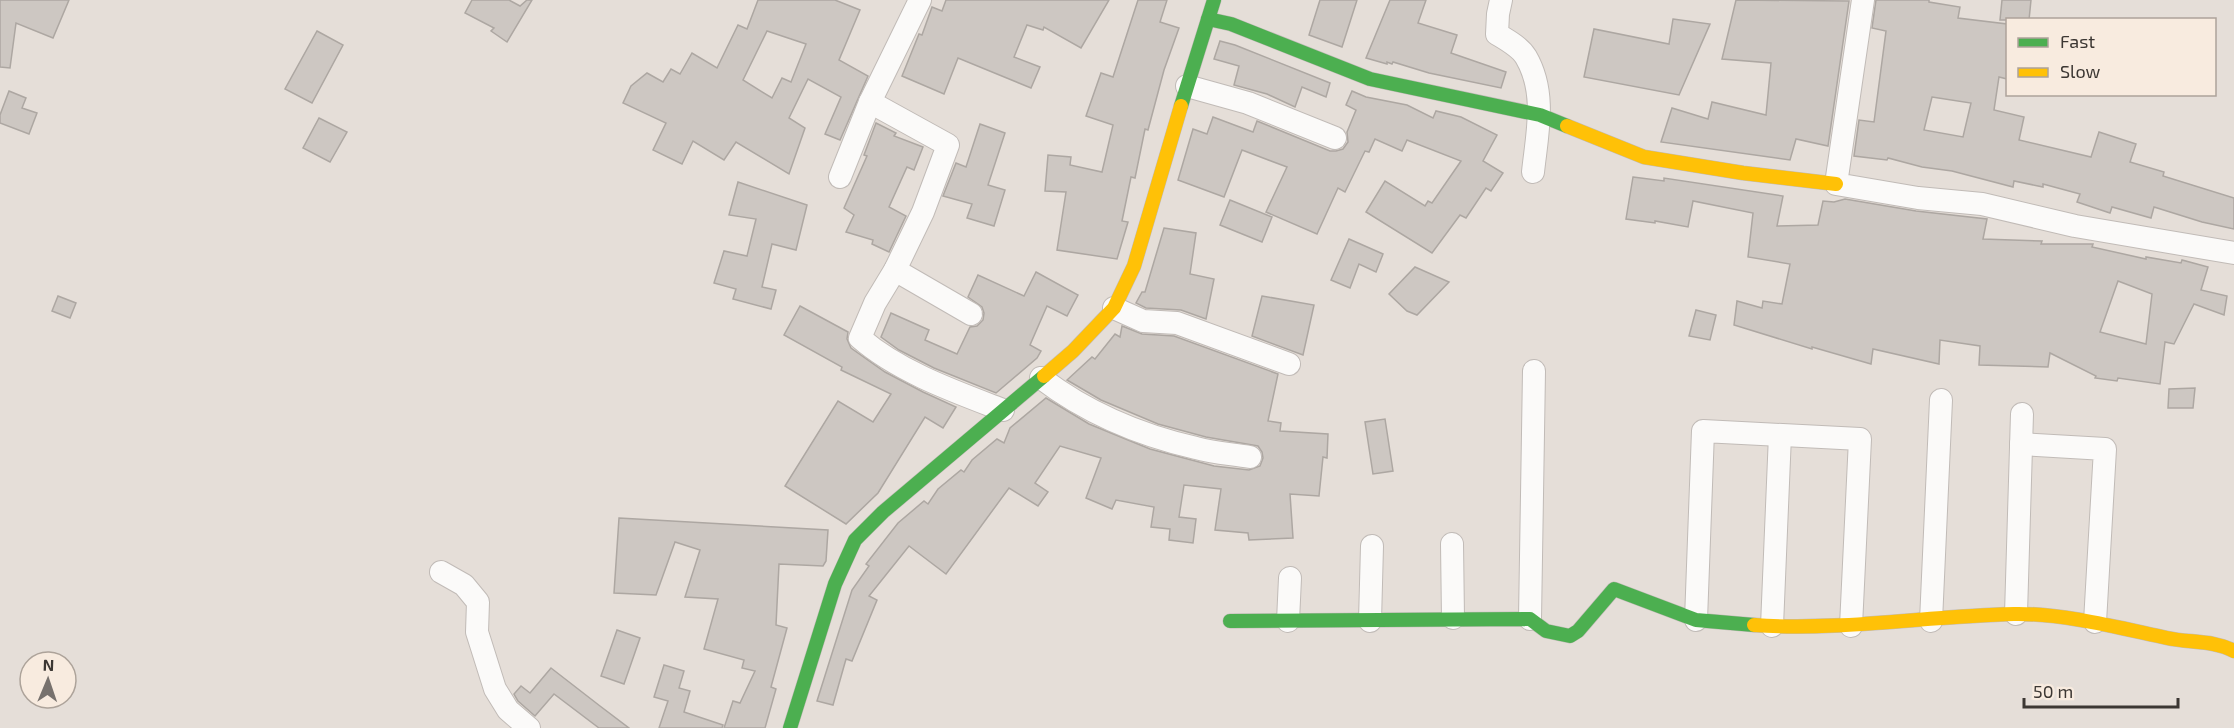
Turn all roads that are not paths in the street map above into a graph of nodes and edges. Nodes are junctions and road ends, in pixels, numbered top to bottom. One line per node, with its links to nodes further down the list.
1 (921, 0): 7 (street)
2 (1214, 0): 5 (street)
3 (1501, 0): 8 (street)
4 (1863, 0): 12 (street)
5 (1208, 19): 6 (street); 8 (street)
6 (1186, 86): 9 (street); 15 (street)
7 (870, 102): 11 (street); 14 (street)
8 (1540, 115): 10 (street); 12 (street)
9 (1335, 138)
10 (1533, 172)
11 (840, 177)
12 (1836, 184): 13 (street)
13 (2234, 253)
14 (895, 270): 16 (street); 21 (street)
15 (1114, 308): 17 (street); 19 (street)
16 (971, 314)
17 (1289, 364)
18 (1534, 371): 32 (street)
19 (1041, 378): 21 (street); 25 (street)
20 (1941, 400): 37 (street)
21 (1004, 410): 43 (street)
22 (2022, 414): 24 (street)
23 (1780, 435): 33 (street); 39 (street); 40 (street)
24 (2021, 444): 30 (street); 38 (street)
25 (1250, 457)
26 (1452, 544): 31 (street)
27 (1372, 546): 36 (street)
28 (441, 572): 42 (street)
29 (1290, 578): 35 (street)
30 (2016, 615): 37 (street); 38 (street)
31 (1453, 618): 32 (street); 36 (street)
32 (1530, 619): 33 (street)
33 (1696, 620): 39 (street)
34 (1230, 621): 35 (street)
35 (1288, 621): 36 (street)
36 (1370, 621)
37 (1931, 621): 40 (street)
38 (2095, 622): 41 (street)
39 (1772, 626): 40 (street)
40 (1851, 626)
41 (2234, 651)
42 (529, 728)
43 (790, 728)

